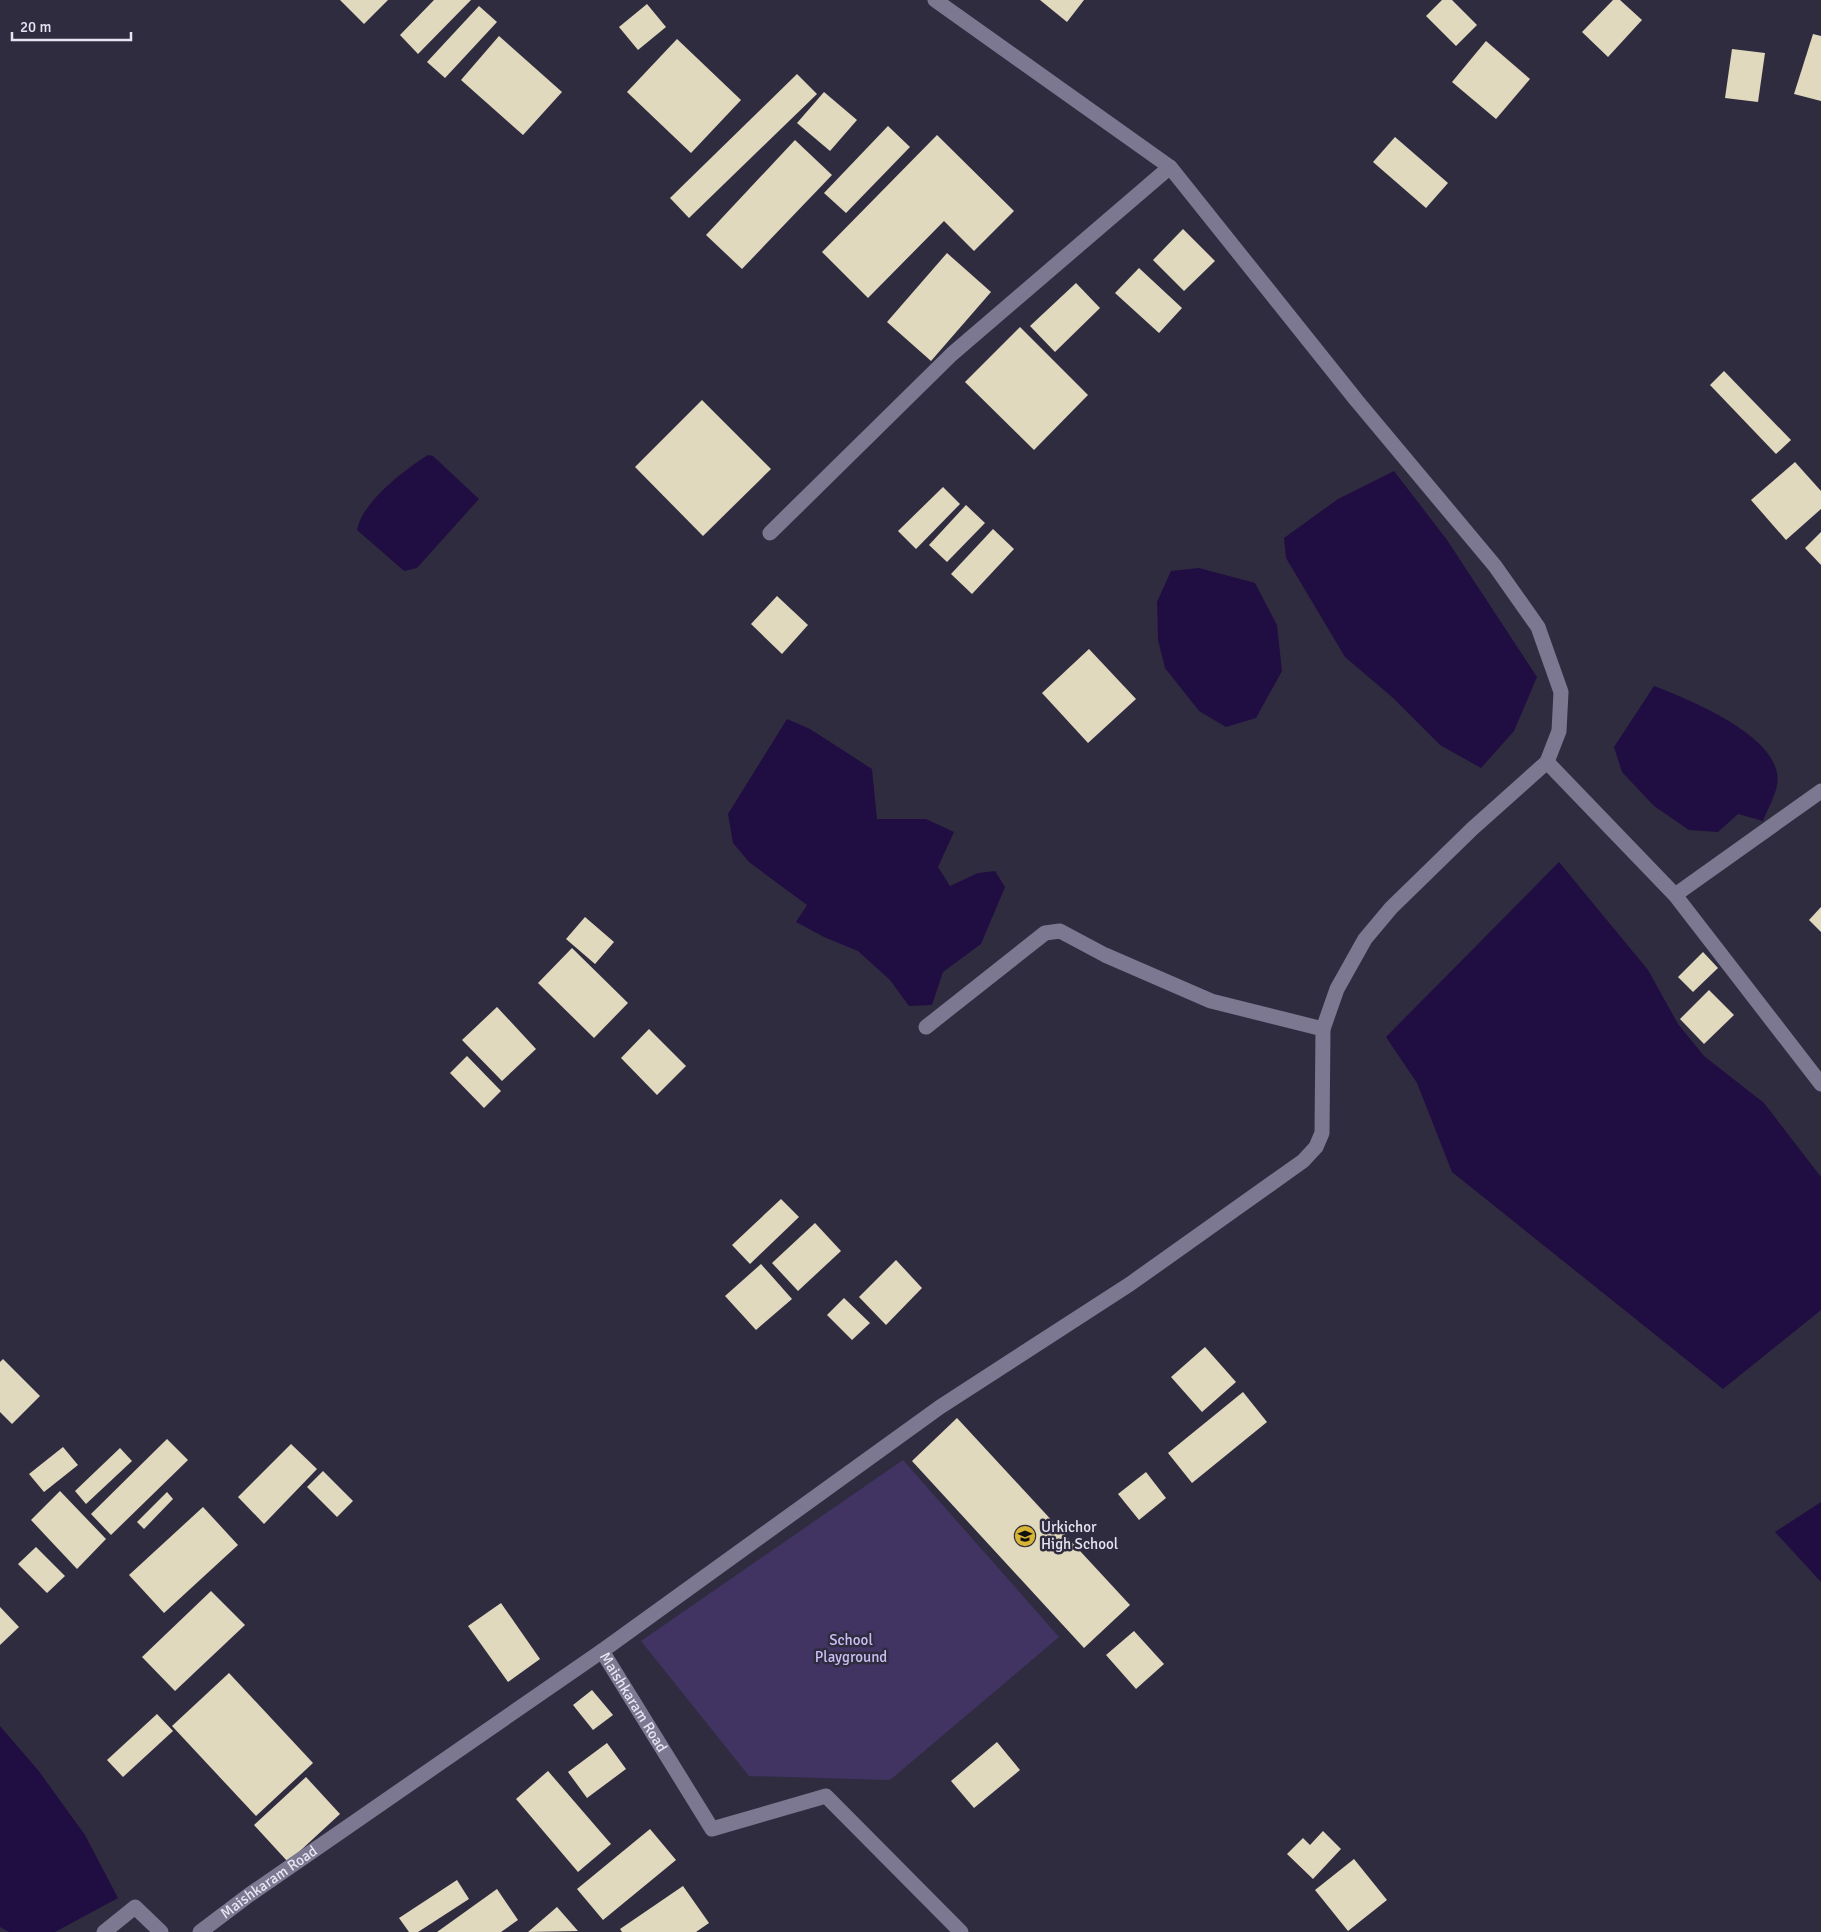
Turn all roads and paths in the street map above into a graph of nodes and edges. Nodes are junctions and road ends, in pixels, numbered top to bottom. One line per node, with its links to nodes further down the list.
1 (935, 0): 2 (street)
2 (1170, 167): 3 (street); 4 (street)
3 (770, 533)
4 (1547, 762): 6 (street); 8 (street)
5 (1821, 790): 6 (street)
6 (1675, 894): 9 (street)
7 (926, 1027): 8 (street)
8 (1323, 1029): 10 (street)
9 (1821, 1084)
10 (602, 1651): 13 (street, Maishkaram Road); 14 (street, Maishkaram Road)
11 (104, 1932): 12 (street)
12 (161, 1932)
13 (200, 1932)
14 (961, 1932)

